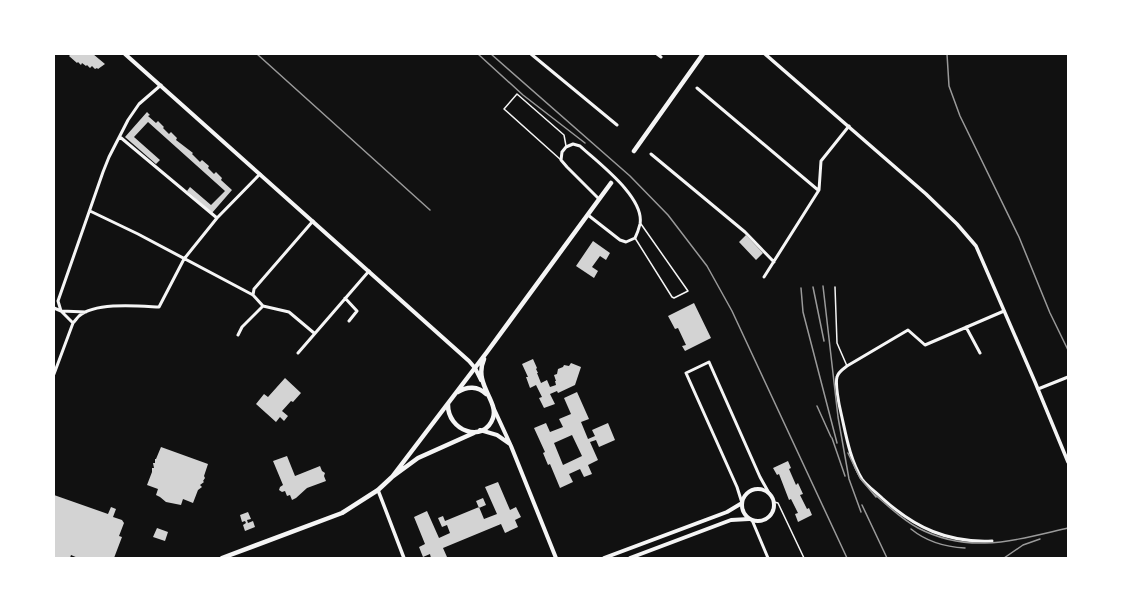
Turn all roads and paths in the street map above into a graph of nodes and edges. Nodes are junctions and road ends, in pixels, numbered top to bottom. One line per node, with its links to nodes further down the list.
1 (126, 54): 7 (main road)
2 (531, 54): 9 (street)
3 (657, 54): 6 (street)
4 (704, 54): 13 (main road)
5 (765, 54): 10 (street)
6 (661, 57)
7 (161, 85): 11 (street); 16 (main road)
8 (697, 88): 18 (street)
9 (617, 125)
10 (849, 126): 18 (street); 36 (street)
11 (120, 137): 20 (street); 22 (street)
12 (566, 147): 15 (street); 15 (lane); 24 (street)
13 (634, 150)
14 (651, 154): 27 (street)
15 (561, 160): 19 (street)
16 (260, 174): 22 (street); 23 (main road)
17 (611, 183): 19 (main road)
18 (819, 190): 27 (street)
19 (599, 199): 21 (main road)
20 (90, 211): 26 (street); 35 (street)
21 (588, 214): 25 (street); 43 (main road)
22 (217, 218): 26 (street)
23 (313, 221): 28 (main road); 31 (street)
24 (640, 223): 25 (street); 25 (lane)
25 (635, 238)
26 (184, 259): 31 (street); 37 (street)
27 (774, 262): 29 (street)
28 (369, 271): 32 (street); 47 (main road)
29 (764, 277)
30 (834, 287): 46 (lane)
31 (253, 295): 33 (street)
32 (345, 298): 38 (street); 41 (street)
33 (263, 306): 41 (street); 42 (street)
34 (54, 308): 35 (street)
35 (61, 311): 37 (street); 39 (street)
36 (1004, 311): 40 (street); 51 (street)
37 (86, 312): 39 (street)
38 (349, 321)
39 (73, 323): 48 (street)
40 (966, 327): 44 (street); 46 (street)
41 (314, 333): 45 (street)
42 (238, 334)
43 (487, 352): 47 (main road); 50 (main road)
44 (980, 353)
45 (298, 354)
46 (847, 366): 65 (street)
47 (475, 368): 50 (main road); 52 (main road)
48 (54, 374)
49 (1068, 377): 51 (street)
50 (482, 383): 53 (main road)
51 (1038, 389): 58 (street)
52 (457, 392): 53 (main road); 54 (main road)
53 (489, 397): 55 (main road)
54 (448, 404): 56 (main road); 59 (main road)
55 (494, 408): 56 (main road); 57 (main road)
56 (478, 431): 57 (main road); 59 (main road)
57 (511, 446): 68 (main road)
58 (1068, 462)
59 (392, 477): 60 (main road)
60 (378, 490): 66 (main road); 67 (street)
61 (769, 493): 62 (main road); 63 (main road); 63 (street)
62 (774, 502): 64 (main road); 72 (lane)
63 (742, 503): 64 (main road); 69 (main road)
64 (750, 520): 70 (main road); 71 (street)
65 (992, 541)
66 (222, 558)
67 (404, 558)
68 (556, 558)
69 (604, 558)
70 (630, 558)
71 (768, 558)
72 (804, 558)

